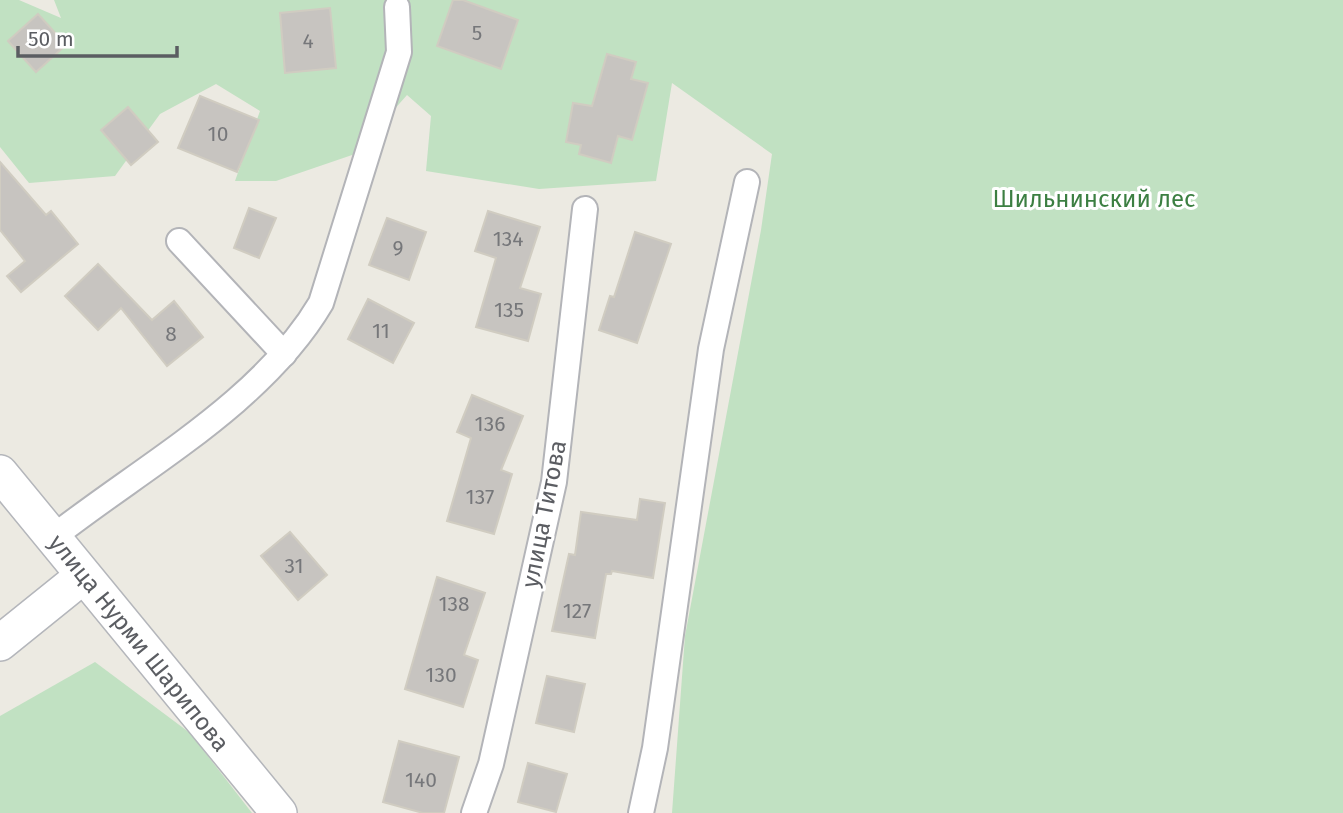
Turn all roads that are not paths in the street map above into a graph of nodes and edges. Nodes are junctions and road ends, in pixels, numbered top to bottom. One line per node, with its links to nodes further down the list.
1 (397, 7): 5 (street)
2 (747, 182): 12 (street)
3 (585, 209): 11 (street, улица Титова)
4 (179, 241): 5 (street)
5 (285, 354): 7 (street)
6 (0, 473): 7 (street, улица Нурми Шарипова)
7 (52, 538): 8 (street, улица Нурми Шарипова)
8 (83, 576): 9 (street); 10 (street, улица Нурми Шарипова)
9 (0, 643)
10 (279, 813)
11 (474, 813)
12 (641, 813)

